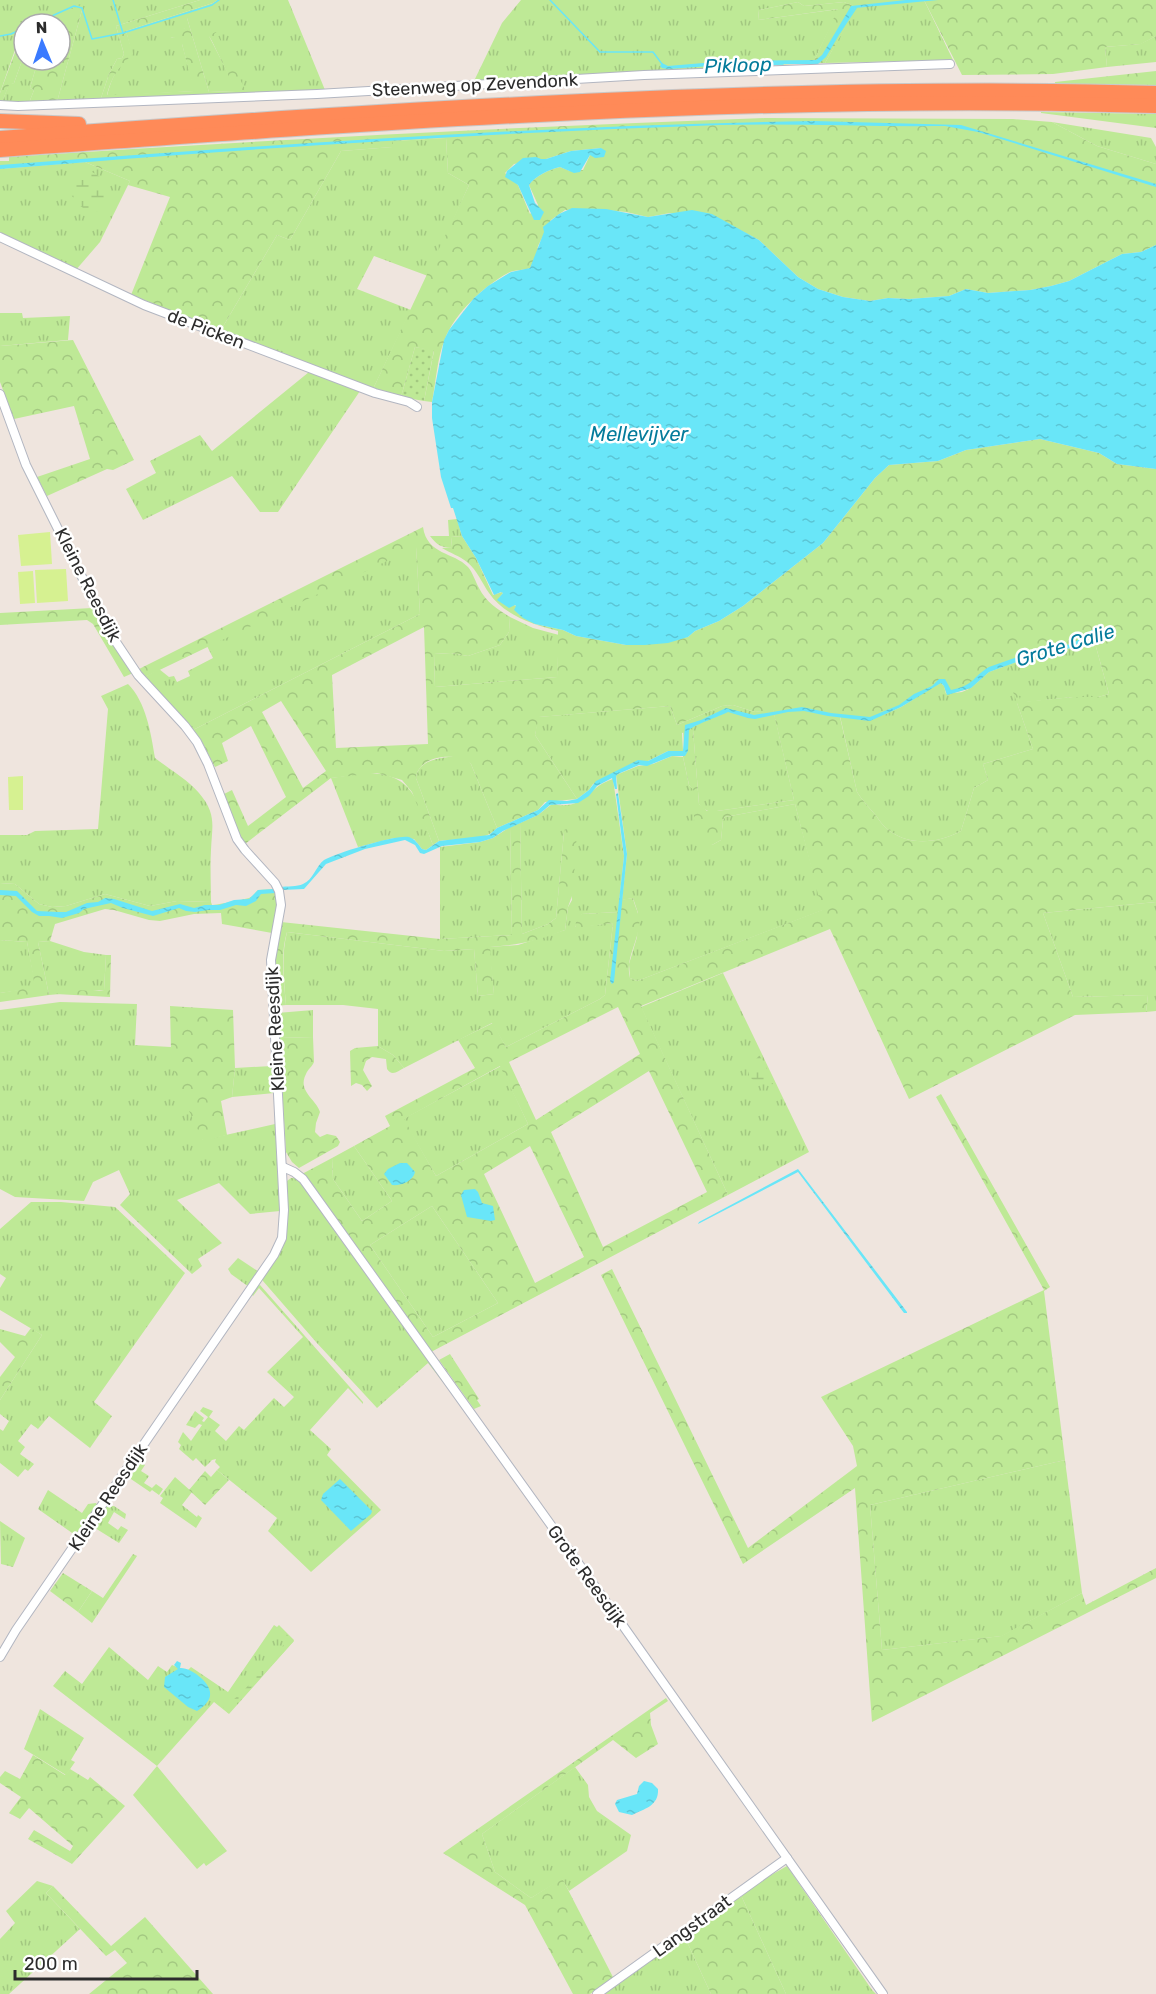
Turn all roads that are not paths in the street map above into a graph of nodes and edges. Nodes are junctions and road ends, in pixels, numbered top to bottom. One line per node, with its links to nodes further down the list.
1 (950, 64): 3 (street, Steenweg op Zevendonk)
2 (1156, 93): 6 (highway)
3 (0, 105)
4 (1156, 106): 8 (highway)
5 (0, 121): 6 (highway)
6 (108, 130): 7 (highway)
7 (0, 138)
8 (0, 150)
9 (0, 237): 11 (street, de Picken)
10 (0, 394): 12 (street, Kleine Reesdijk)
11 (417, 407)
12 (283, 1167): 13 (street, Kleine Reesdijk); 14 (street, Grote Reesdijk)
13 (0, 1657)
14 (787, 1858): 15 (street, Langstraat); 16 (street, Grote Reesdijk)
15 (597, 1994)
16 (883, 1994)

